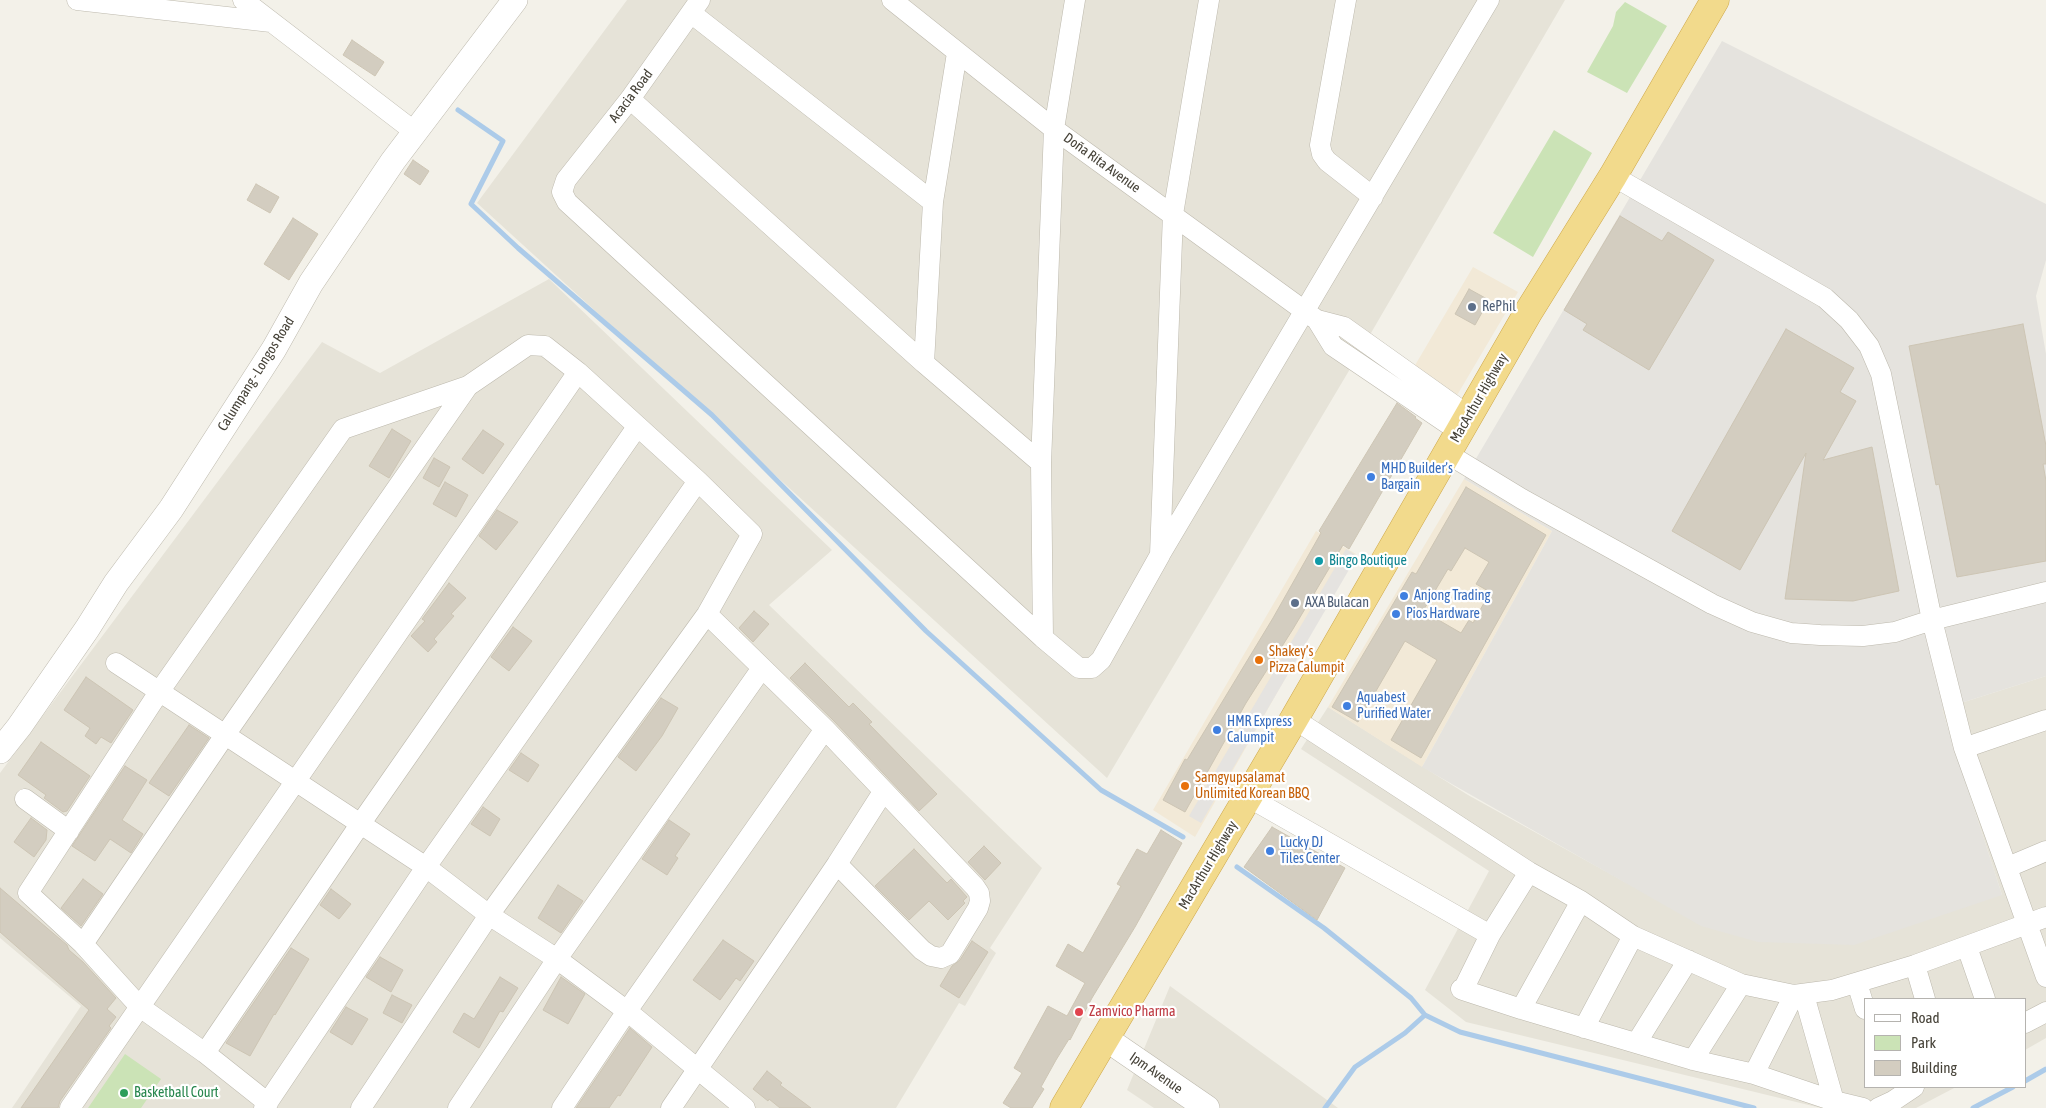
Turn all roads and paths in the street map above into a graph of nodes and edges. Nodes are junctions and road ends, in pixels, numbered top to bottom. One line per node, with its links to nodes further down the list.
1 (77, 0): 10 (street)
2 (243, 0): 12 (street)
3 (515, 0): 16 (street, Calumpang - Longos Road)
4 (892, 0): 13 (street, Doña Rita Avenue)
5 (1075, 0): 15 (street)
6 (1209, 0): 20 (street)
7 (1346, 0): 18 (street)
8 (1489, 0): 18 (street)
9 (1715, 0): 17 (highway, MacArthur Highway)
10 (114, 2): 12 (street)
11 (695, 6): 14 (street, Acacia Road); 19 (street)
12 (271, 22): 16 (street)
13 (957, 53): 15 (street, Doña Rita Avenue); 19 (street)
14 (630, 99): 22 (street); 33 (street, Acacia Road)
15 (1054, 129): 20 (street, Doña Rita Avenue); 27 (street)
16 (415, 132): 42 (street, Calumpang - Longos Road)
17 (1613, 176): 26 (highway, MacArthur Highway); 32 (street)
18 (1373, 197): 21 (street)
19 (933, 202): 22 (street)
20 (1174, 214): 21 (street, Doña Rita Avenue); 29 (street)
21 (1312, 316): 26 (street, Doña Rita Avenue); 29 (street)
22 (924, 363): 27 (street)
23 (578, 372): 24 (street); 25 (street); 43 (street)
24 (468, 386): 36 (street); 40 (street)
25 (637, 427): 28 (street); 47 (street)
26 (1459, 434): 32 (street, Doña Rita Avenue); 37 (highway, MacArthur Highway)
27 (1041, 463): 33 (street)
28 (698, 481): 31 (street); 51 (street)
29 (1160, 555): 33 (street)
30 (2046, 592): 32 (street, Doña Rita Avenue)
31 (708, 614): 35 (street); 55 (street)
32 (1932, 620): 41 (street)
33 (1043, 638)
34 (116, 663): 36 (street)
35 (762, 668): 39 (street); 61 (street)
36 (159, 692): 40 (street); 48 (street)
37 (1294, 719): 45 (highway, MacArthur Highway); 53 (street)
38 (2046, 720): 41 (street)
39 (825, 729): 44 (street); 73 (street)
40 (225, 735): 43 (street); 59 (street)
41 (1964, 748): 52 (street)
42 (0, 751)
43 (296, 780): 47 (street); 70 (street)
44 (883, 792): 50 (street); 50 (street)
45 (1248, 797): 57 (street); 77 (highway, MacArthur Highway)
46 (26, 799): 48 (street)
47 (361, 824): 51 (street); 79 (street)
48 (69, 831): 59 (street)
49 (2046, 851): 52 (street)
50 (837, 864): 81 (street)
51 (426, 867): 55 (street); 86 (street)
52 (2008, 867): 56 (street)
53 (1529, 872): 54 (street); 57 (street)
54 (1581, 901): 58 (street); 72 (street)
55 (489, 915): 61 (street); 88 (street)
56 (2037, 920): 60 (street); 64 (street)
57 (1490, 935): 72 (street)
58 (1633, 936): 62 (street); 76 (street)
59 (83, 944): 70 (street)
60 (1967, 946): 63 (street); 69 (street)
61 (557, 960): 73 (street); 89 (street)
62 (1688, 960): 66 (street); 78 (street)
63 (1915, 965): 65 (street); 68 (street)
64 (2046, 977)
65 (1857, 983): 67 (street); 71 (street)
66 (1741, 984): 67 (street); 80 (street)
67 (1799, 995): 82 (street); 85 (street)
68 (1926, 998)
69 (1984, 998)
70 (140, 1006): 79 (street); 87 (street)
71 (1864, 1006)
72 (1521, 1009): 76 (street)
73 (627, 1012): 81 (street); 90 (street)
74 (2046, 1012): 75 (street)
75 (2026, 1022)
76 (1584, 1028): 78 (street)
77 (1106, 1038): 93 (highway, MacArthur Highway); 94 (street, Ipm Avenue)
78 (1637, 1042): 80 (street)
79 (205, 1054): 86 (street)
80 (1693, 1060): 82 (street)
81 (697, 1069): 91 (street); 92 (street)
82 (1754, 1074): 85 (street)
83 (1912, 1088): 84 (street)
84 (1887, 1098)
85 (1834, 1101): 95 (street)
86 (266, 1106)
87 (70, 1108)
88 (361, 1108)
89 (458, 1108)
90 (562, 1108)
91 (671, 1108)
92 (744, 1108)
93 (1064, 1108)
94 (1207, 1108)
95 (1863, 1108)

